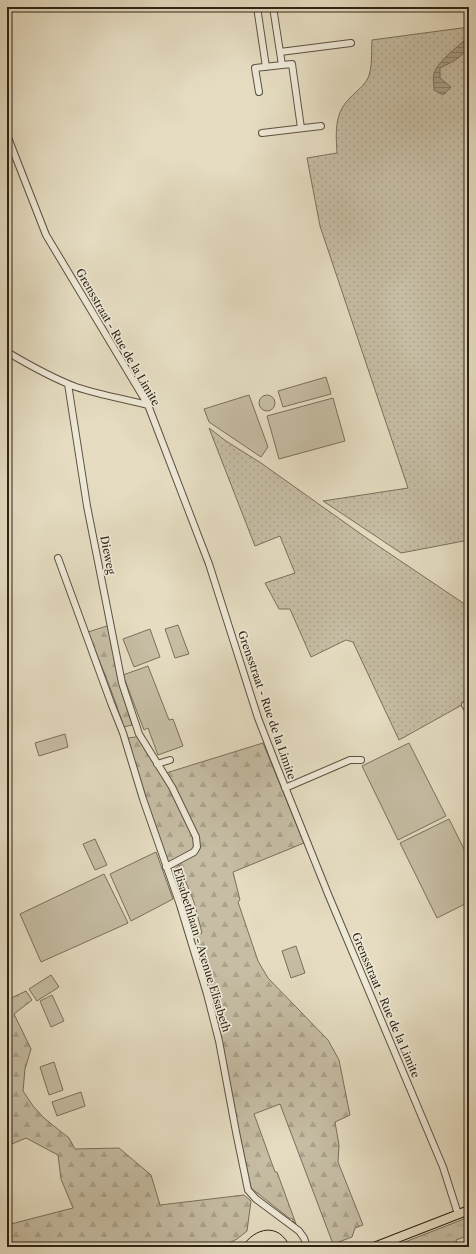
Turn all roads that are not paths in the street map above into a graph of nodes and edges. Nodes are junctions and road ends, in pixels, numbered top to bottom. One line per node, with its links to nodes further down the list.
1 (257, 7): 6 (street)
2 (273, 7): 4 (street)
3 (351, 43): 4 (street)
4 (280, 52): 5 (street)
5 (282, 65): 6 (street); 9 (street)
6 (266, 67): 7 (street)
7 (259, 92)
8 (321, 126): 9 (street)
9 (302, 128): 10 (street)
10 (262, 133)
11 (7, 135): 14 (street, Grensstraat - Rue de la Limite)
12 (7, 352): 13 (street)
13 (68, 384): 14 (street); 18 (street, Dieweg)
14 (148, 405): 23 (street, Grensstraat - Rue de la Limite)
15 (58, 558): 19 (street, Elisabethlaan - Avenue Elisabeth)
16 (465, 705): 17 (street)
17 (469, 711)
18 (137, 728): 19 (street); 22 (street, Dieweg)
19 (123, 732): 24 (street, Elisabethlaan - Avenue Elisabeth)
20 (170, 760): 22 (street)
21 (361, 760): 23 (street)
22 (158, 764): 24 (street, Dieweg)
23 (285, 788): 26 (street, Grensstraat - Rue de la Limite)
24 (166, 867): 27 (street, Elisabethlaan - Avenue Elisabeth)
25 (469, 1210): 26 (main road)
26 (458, 1214): 28 (main road)
27 (307, 1247)
28 (374, 1247)

